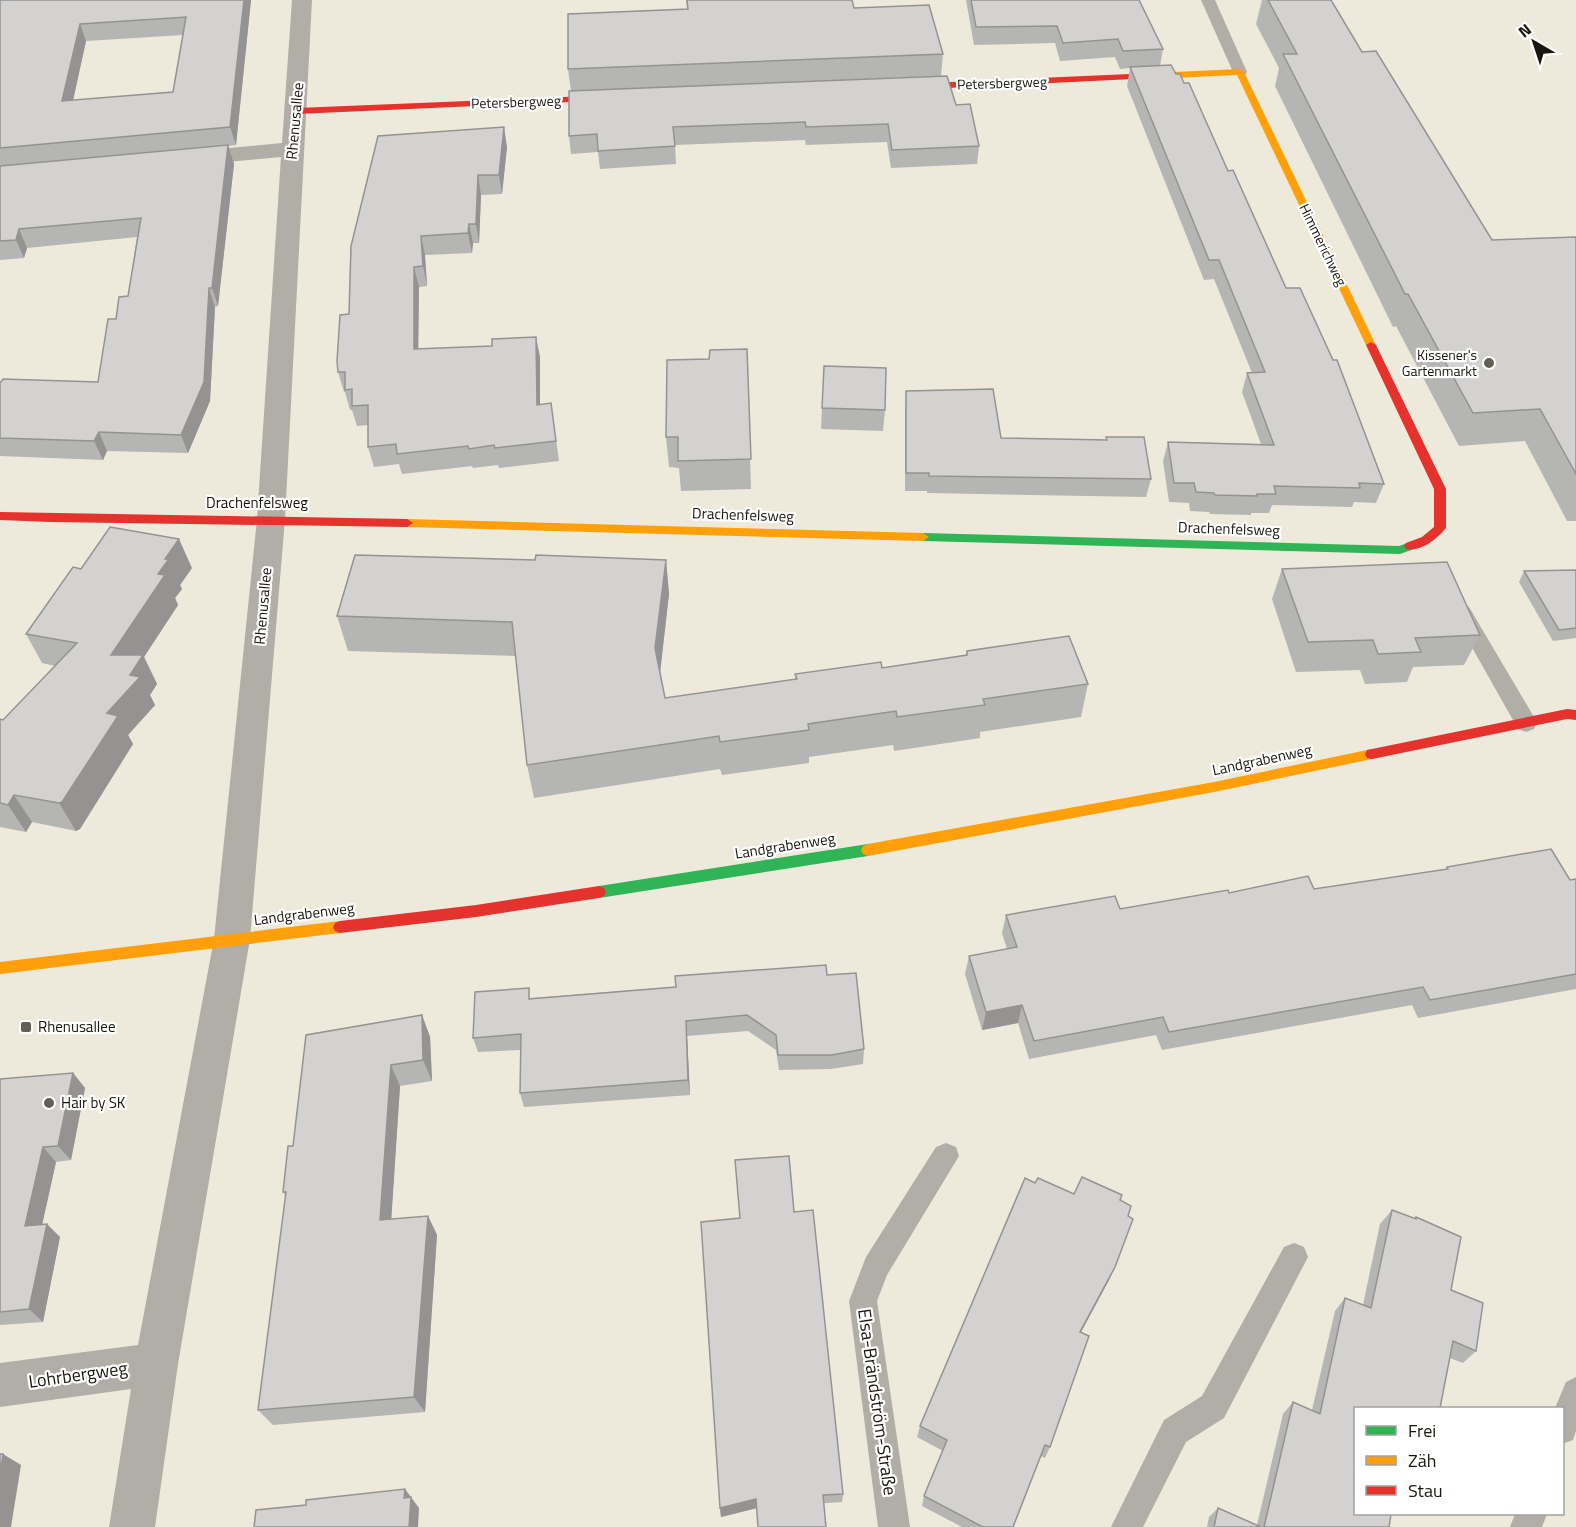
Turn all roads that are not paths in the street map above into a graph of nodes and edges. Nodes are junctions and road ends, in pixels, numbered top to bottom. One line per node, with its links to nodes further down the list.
1 (302, 0): 6 (street, Rhenusallee)
2 (1208, 0): 3 (lane, Himmerichweg)
3 (1239, 72): 4 (street, Petersbergweg); 9 (street, Himmerichweg)
4 (893, 87)
5 (623, 98): 6 (street, Petersbergweg)
6 (297, 111): 7 (street, Rhenusallee)
7 (292, 150): 8 (street); 11 (street, Rhenusallee)
8 (164, 161)
9 (1440, 489): 11 (street, Drachenfelsweg)
10 (0, 516): 11 (street, Drachenfelsweg)
11 (271, 519): 15 (street, Rhenusallee)
12 (1453, 597): 14 (lane)
13 (1573, 713): 14 (street, Landgrabenweg)
14 (1526, 723): 15 (street, Landgrabenweg)
15 (232, 939): 16 (street, Landgrabenweg); 19 (street, Rhenusallee)
16 (0, 968)
17 (946, 1156): 24 (lane, Elsa-Brändström-Straße)
18 (1294, 1257): 25 (lane)
19 (156, 1364): 20 (street, Lohrbergweg); 23 (street, Rhenusallee)
20 (0, 1385)
21 (1576, 1392): 22 (lane)
22 (1564, 1425)
23 (132, 1527)
24 (894, 1527)
25 (1127, 1527)

